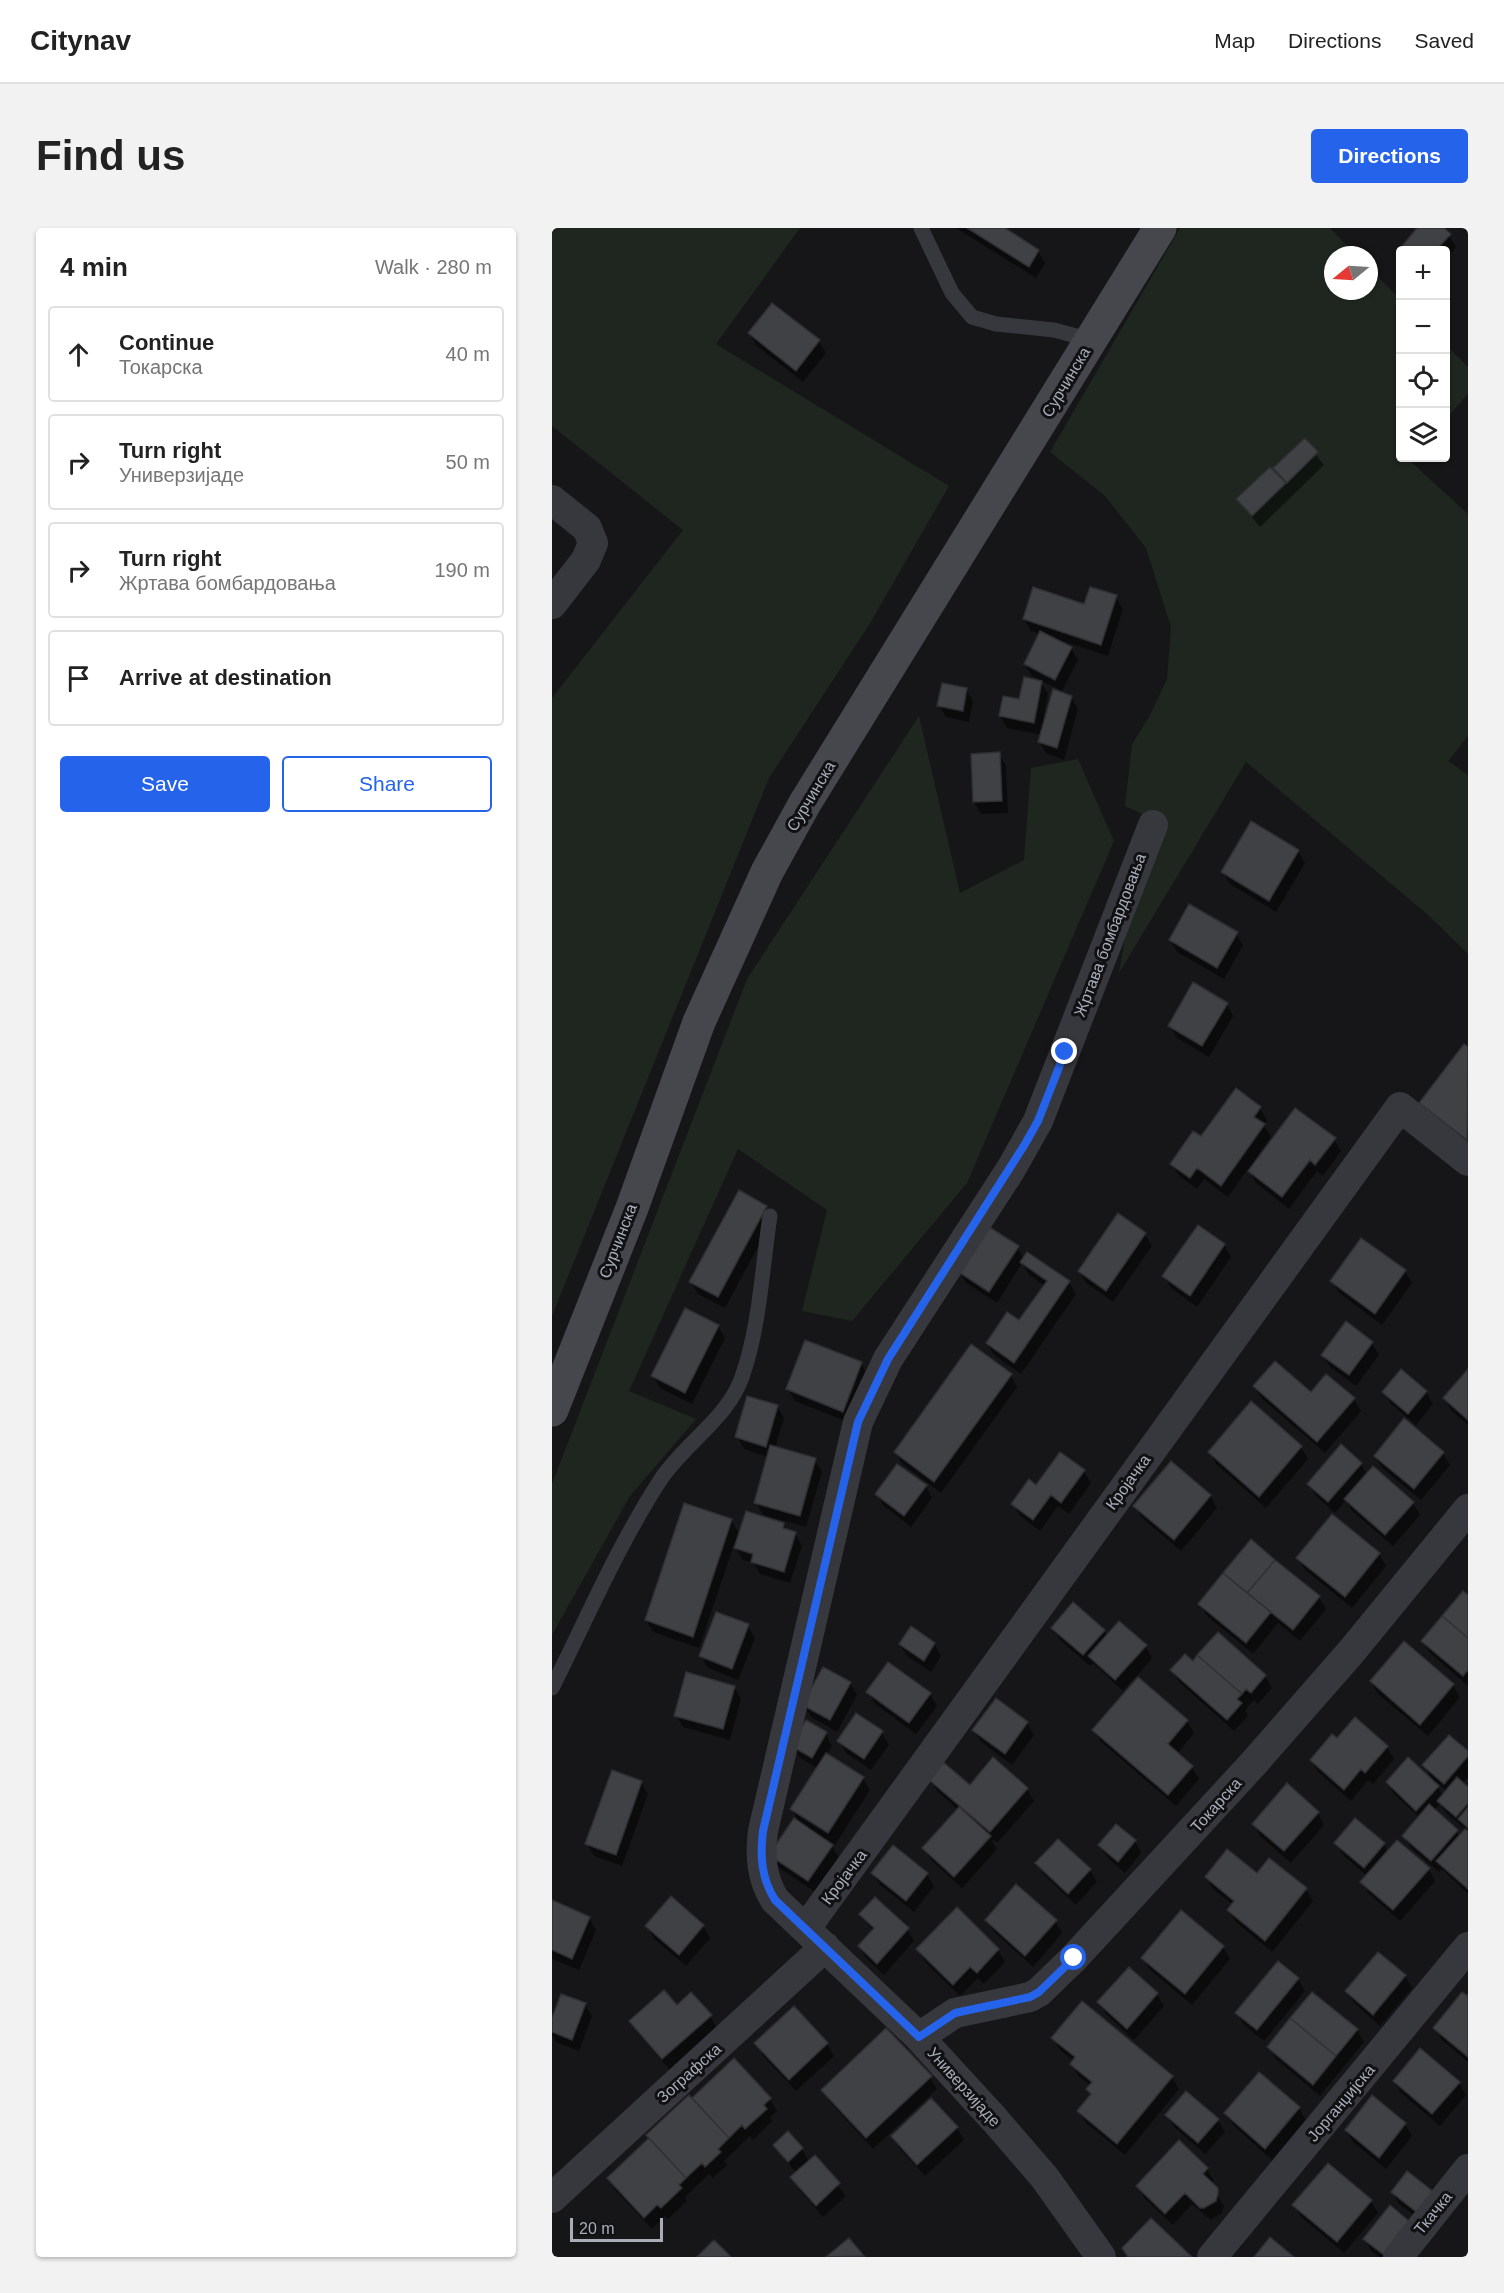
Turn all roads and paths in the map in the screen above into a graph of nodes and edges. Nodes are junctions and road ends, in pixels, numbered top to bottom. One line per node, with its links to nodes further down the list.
1 (921, 228): 3 (lane)
2 (1160, 228): 3 (main road, Сурчинска)
3 (1091, 340): 9 (main road, Сурчинска)
4 (552, 500): 5 (street)
5 (552, 604)
6 (1153, 825): 12 (street, Жртава бомбардовања)
7 (1468, 1161): 13 (street, Кројачка)
8 (770, 1216): 11 (lane)
9 (552, 1410)
10 (1468, 1509): 15 (street, Токарска)
11 (552, 1688)
12 (765, 1878): 13 (street, Универзијаде)
13 (815, 1937): 15 (street, Универзијаде); 17 (street, Зографска)
14 (1468, 1947): 19 (street, Јорганџијска)
15 (919, 2037): 18 (street, Универзијаде)
16 (1468, 2169): 20 (street, Ткачка)
17 (552, 2198)
18 (1101, 2257)
19 (1212, 2257)
20 (1398, 2257)

